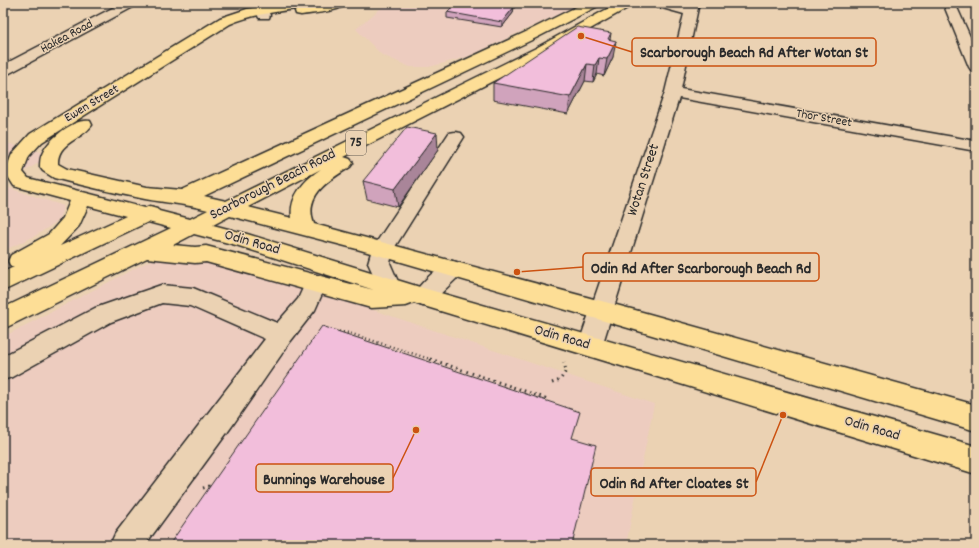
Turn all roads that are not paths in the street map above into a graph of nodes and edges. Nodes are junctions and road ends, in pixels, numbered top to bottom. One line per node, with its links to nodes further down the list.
1 (131, 3): 11 (street, Hakea Road)
2 (315, 3): 9 (main road, Ewen Street)
3 (341, 3): 9 (main road, Ewen Street)
4 (594, 3): 18 (main road, Scarborough Beach Road / 75)
5 (627, 3): 12 (main road, Scarborough Beach Road / 75)
6 (659, 3): 8 (street, Wotan Street)
7 (949, 3): 10 (street)
8 (692, 8): 13 (street, Wotan Street)
9 (262, 9): 14 (main road, Ewen Street); 15 (main road, Ewen Street)
10 (976, 67)
11 (5, 68)
12 (486, 78): 20 (main road, Scarborough Beach Road / 75); 23 (main road)
13 (673, 92): 17 (street, Thor Street); 32 (street, Wotan Street)
14 (78, 112): 15 (main road); 19 (main road, Ewen Street)
15 (97, 117): 18 (main road, Ewen Street)
16 (455, 137): 24 (street)
17 (976, 146)
18 (184, 197): 20 (main road, Odin Road); 21 (main road, Scarborough Beach Road / 75)
19 (81, 199): 21 (main road, Ewen Street); 26 (main road)
20 (228, 208): 22 (main road, Scarborough Beach Road / 75); 23 (main road, Odin Road)
21 (148, 214): 22 (main road, Odin Road); 28 (main road, Scarborough Beach Road / 75)
22 (192, 226): 25 (main road, Scarborough Beach Road / 75); 30 (main road, Odin Road)
23 (305, 228): 24 (main road, Odin Road)
24 (383, 249): 27 (main road, Odin Road); 30 (street)
25 (145, 250): 29 (main road); 33 (main road, Scarborough Beach Road / 75)
26 (3, 268)
27 (452, 269): 31 (street); 32 (main road, Odin Road)
28 (3, 282)
29 (315, 285): 31 (main road); 34 (street)
30 (389, 286): 31 (main road, Odin Road)
31 (423, 297): 35 (main road, Odin Road)
32 (602, 311): 35 (street, Wotan Street); 37 (main road, Odin Road)
33 (3, 319)
34 (281, 335): 36 (street); 39 (street)
35 (590, 346): 38 (main road, Odin Road)
36 (3, 369)
37 (976, 418)
38 (976, 460)
39 (126, 545)

